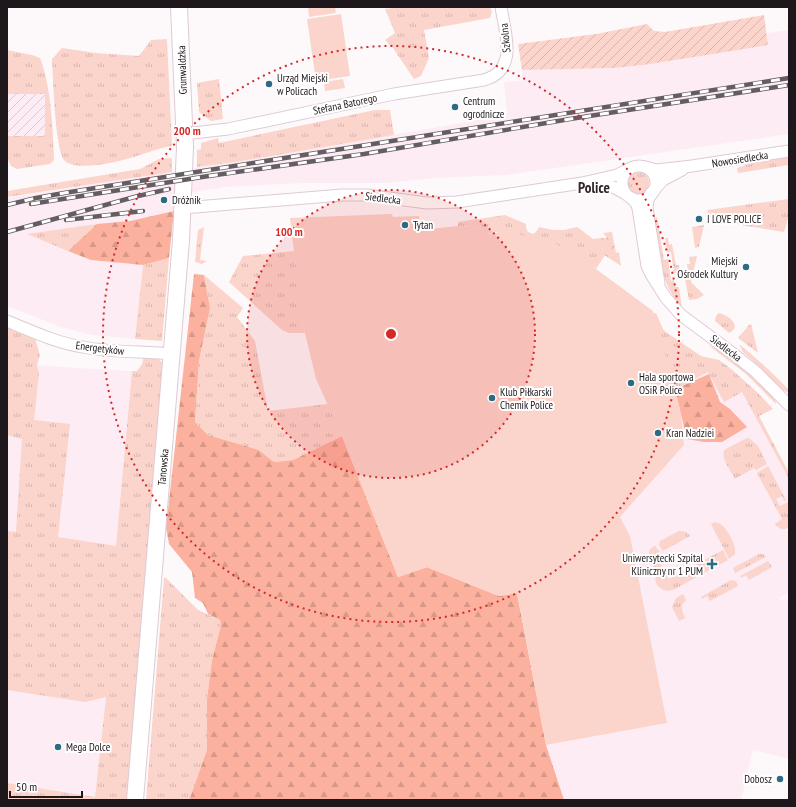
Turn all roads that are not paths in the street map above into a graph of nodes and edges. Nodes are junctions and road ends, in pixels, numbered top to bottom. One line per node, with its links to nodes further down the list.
1 (179, 7): 4 (main road, Grunwaldzka)
2 (501, 7): 3 (street, Szkolna)
3 (502, 68): 4 (street, Stefana Batorego)
4 (184, 134): 12 (main road, Tanowska)
5 (789, 151): 6 (street, Nowosiedlecka)
6 (692, 166): 7 (street, Nowosiedlecka); 10 (street, Nowosiedlecka)
7 (645, 168): 8 (street); 10 (street)
8 (630, 169): 9 (street, Siedlecka); 11 (street)
9 (582, 183): 11 (street, Siedlecka); 12 (street, Siedlecka)
10 (652, 192): 11 (street); 13 (street, Siedlecka)
11 (629, 196): 13 (street, Siedlecka)
12 (183, 208): 15 (main road, Tanowska)
13 (662, 291): 16 (street, Siedlecka)
14 (7, 321): 15 (street, Energetyków)
15 (173, 354): 17 (main road, Tanowska)
16 (789, 405)
17 (135, 800)

